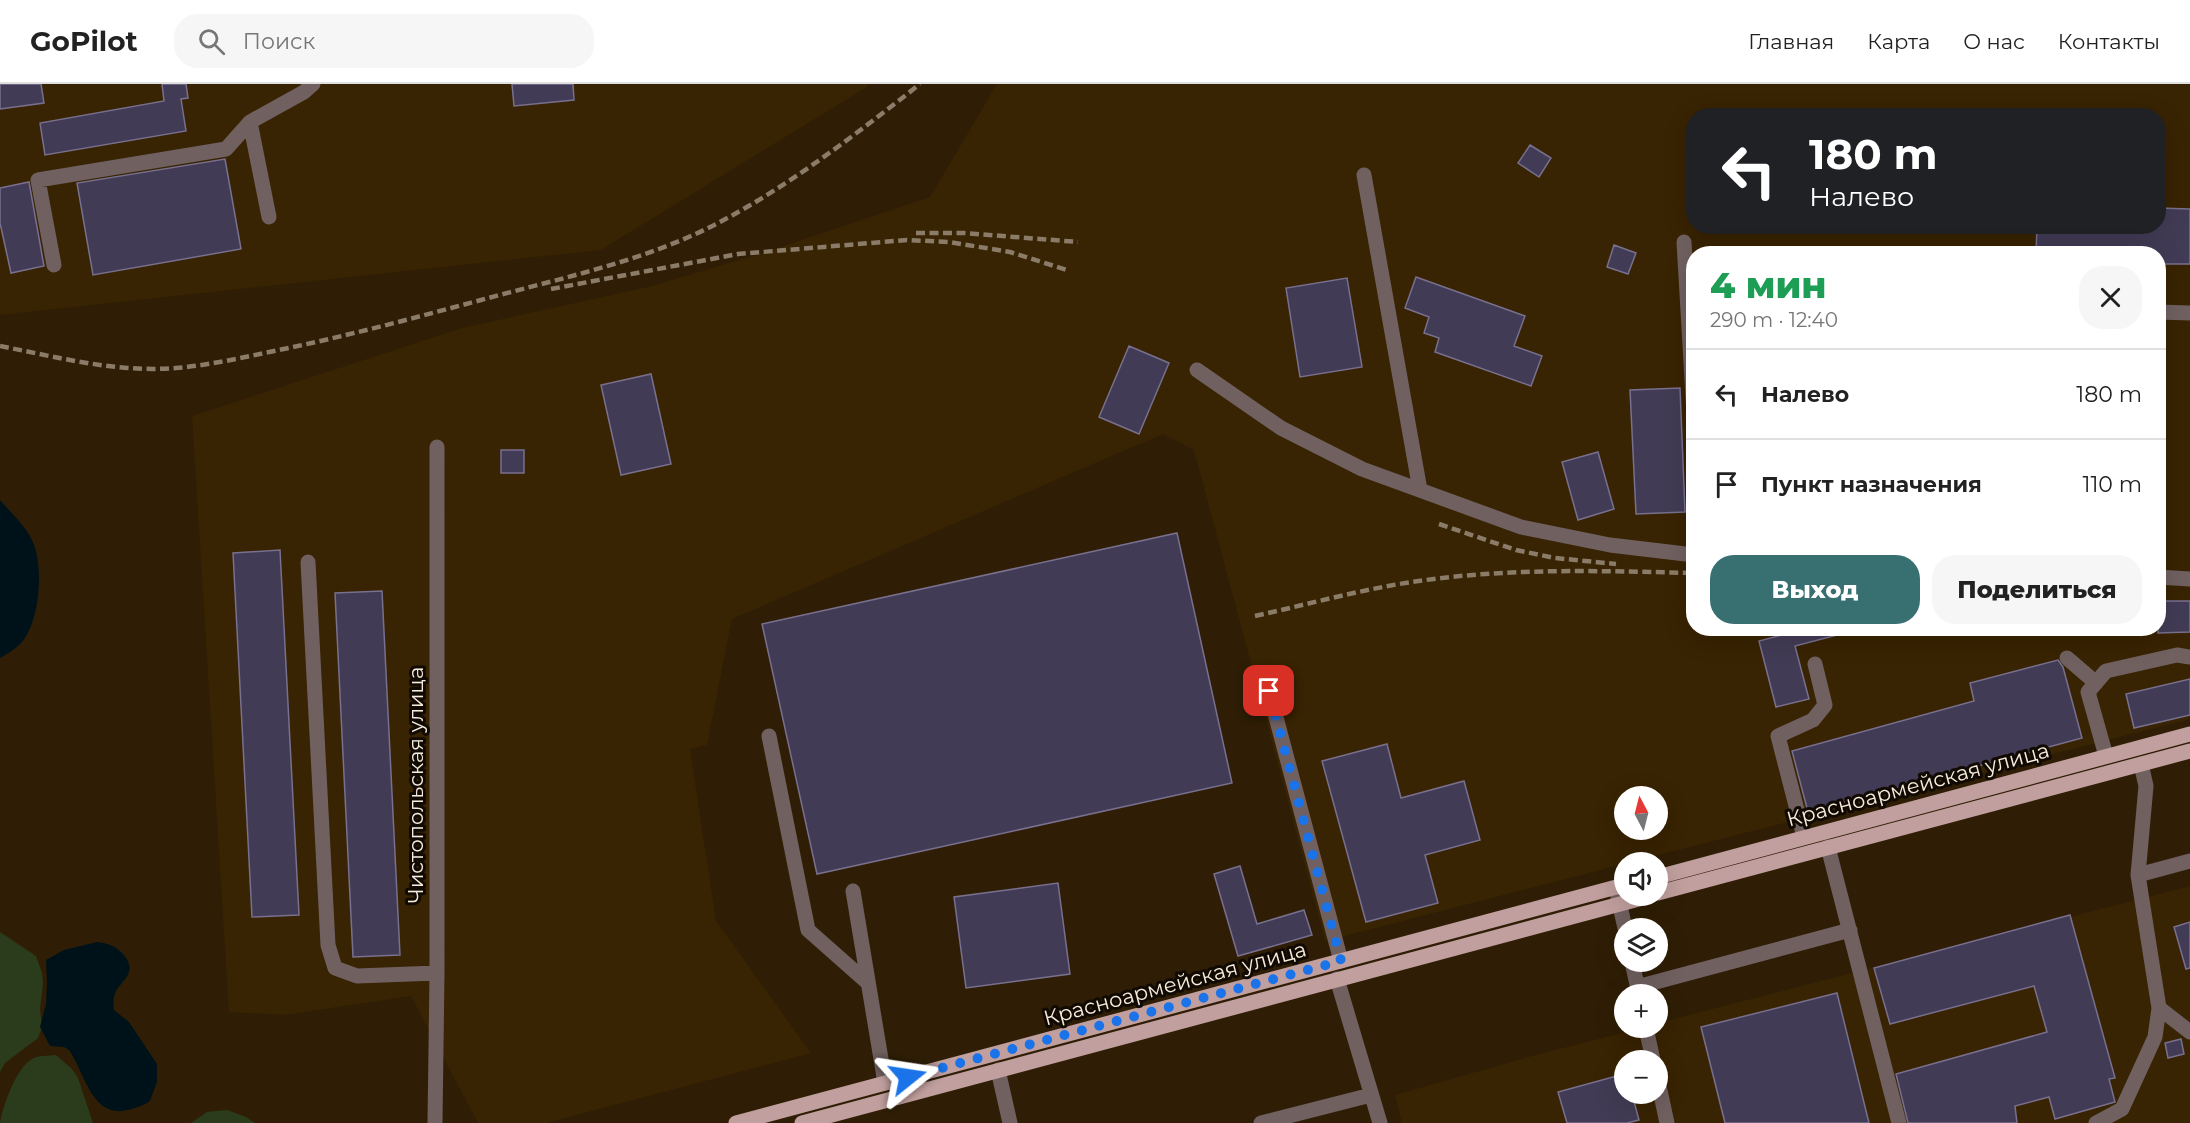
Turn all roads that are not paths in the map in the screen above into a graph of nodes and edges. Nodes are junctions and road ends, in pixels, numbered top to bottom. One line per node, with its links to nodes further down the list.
1 (313, 84): 2 (street)
2 (250, 122): 4 (street); 6 (street)
3 (1364, 176): 12 (street)
4 (269, 218)
5 (1684, 242): 7 (street)
6 (54, 265)
7 (1686, 276)
8 (2166, 312): 9 (street)
9 (2190, 313)
10 (1197, 370): 12 (street)
11 (437, 447): 38 (street, Чистопольская улица)
12 (1420, 490): 13 (street)
13 (1686, 554)
14 (308, 562): 38 (street)
15 (2166, 578): 16 (street)
16 (2190, 579)
17 (2190, 657): 20 (street)
18 (2067, 658): 20 (street)
19 (1815, 664): 27 (street)
20 (2096, 683): 25 (street)
21 (1269, 691): 37 (street)
22 (2190, 734): 25 (main road, Красноармейская улица)
23 (769, 736): 40 (street)
24 (2190, 750): 26 (main road, Красноармейская улица)
25 (2106, 756): 27 (main road, Красноармейская улица)
26 (2141, 764): 28 (main road, Красноармейская улица); 31 (street)
27 (1804, 837): 30 (main road, Красноармейская улица)
28 (1828, 847): 33 (main road, Красноармейская улица); 36 (street)
29 (2190, 861): 31 (street)
30 (1668, 874)
31 (2138, 875): 42 (street)
32 (1614, 889): 37 (main road, Красноармейская улица)
33 (1668, 890)
34 (853, 891): 40 (street)
35 (1614, 905): 39 (main road, Красноармейская улица)
36 (1850, 930): 41 (street); 55 (street)
37 (1341, 961): 45 (main road, Красноармейская улица)
38 (437, 973): 48 (street, Чистопольская улица)
39 (1337, 979): 44 (main road, Красноармейская улица); 46 (street)
40 (868, 983): 45 (street)
41 (1662, 984)
42 (2159, 1008): 43 (street); 56 (street)
43 (2190, 1032)
44 (998, 1070): 50 (main road, Красноармейская улица); 51 (street)
45 (885, 1083): 49 (main road, Красноармейская улица)
46 (1371, 1095): 52 (street); 53 (street)
47 (1663, 1104): 54 (street)
48 (435, 1123)
49 (736, 1123)
50 (802, 1123)
51 (1010, 1123)
52 (1261, 1123)
53 (1380, 1123)
54 (1667, 1123)
55 (1899, 1123)
56 (2096, 1123)

